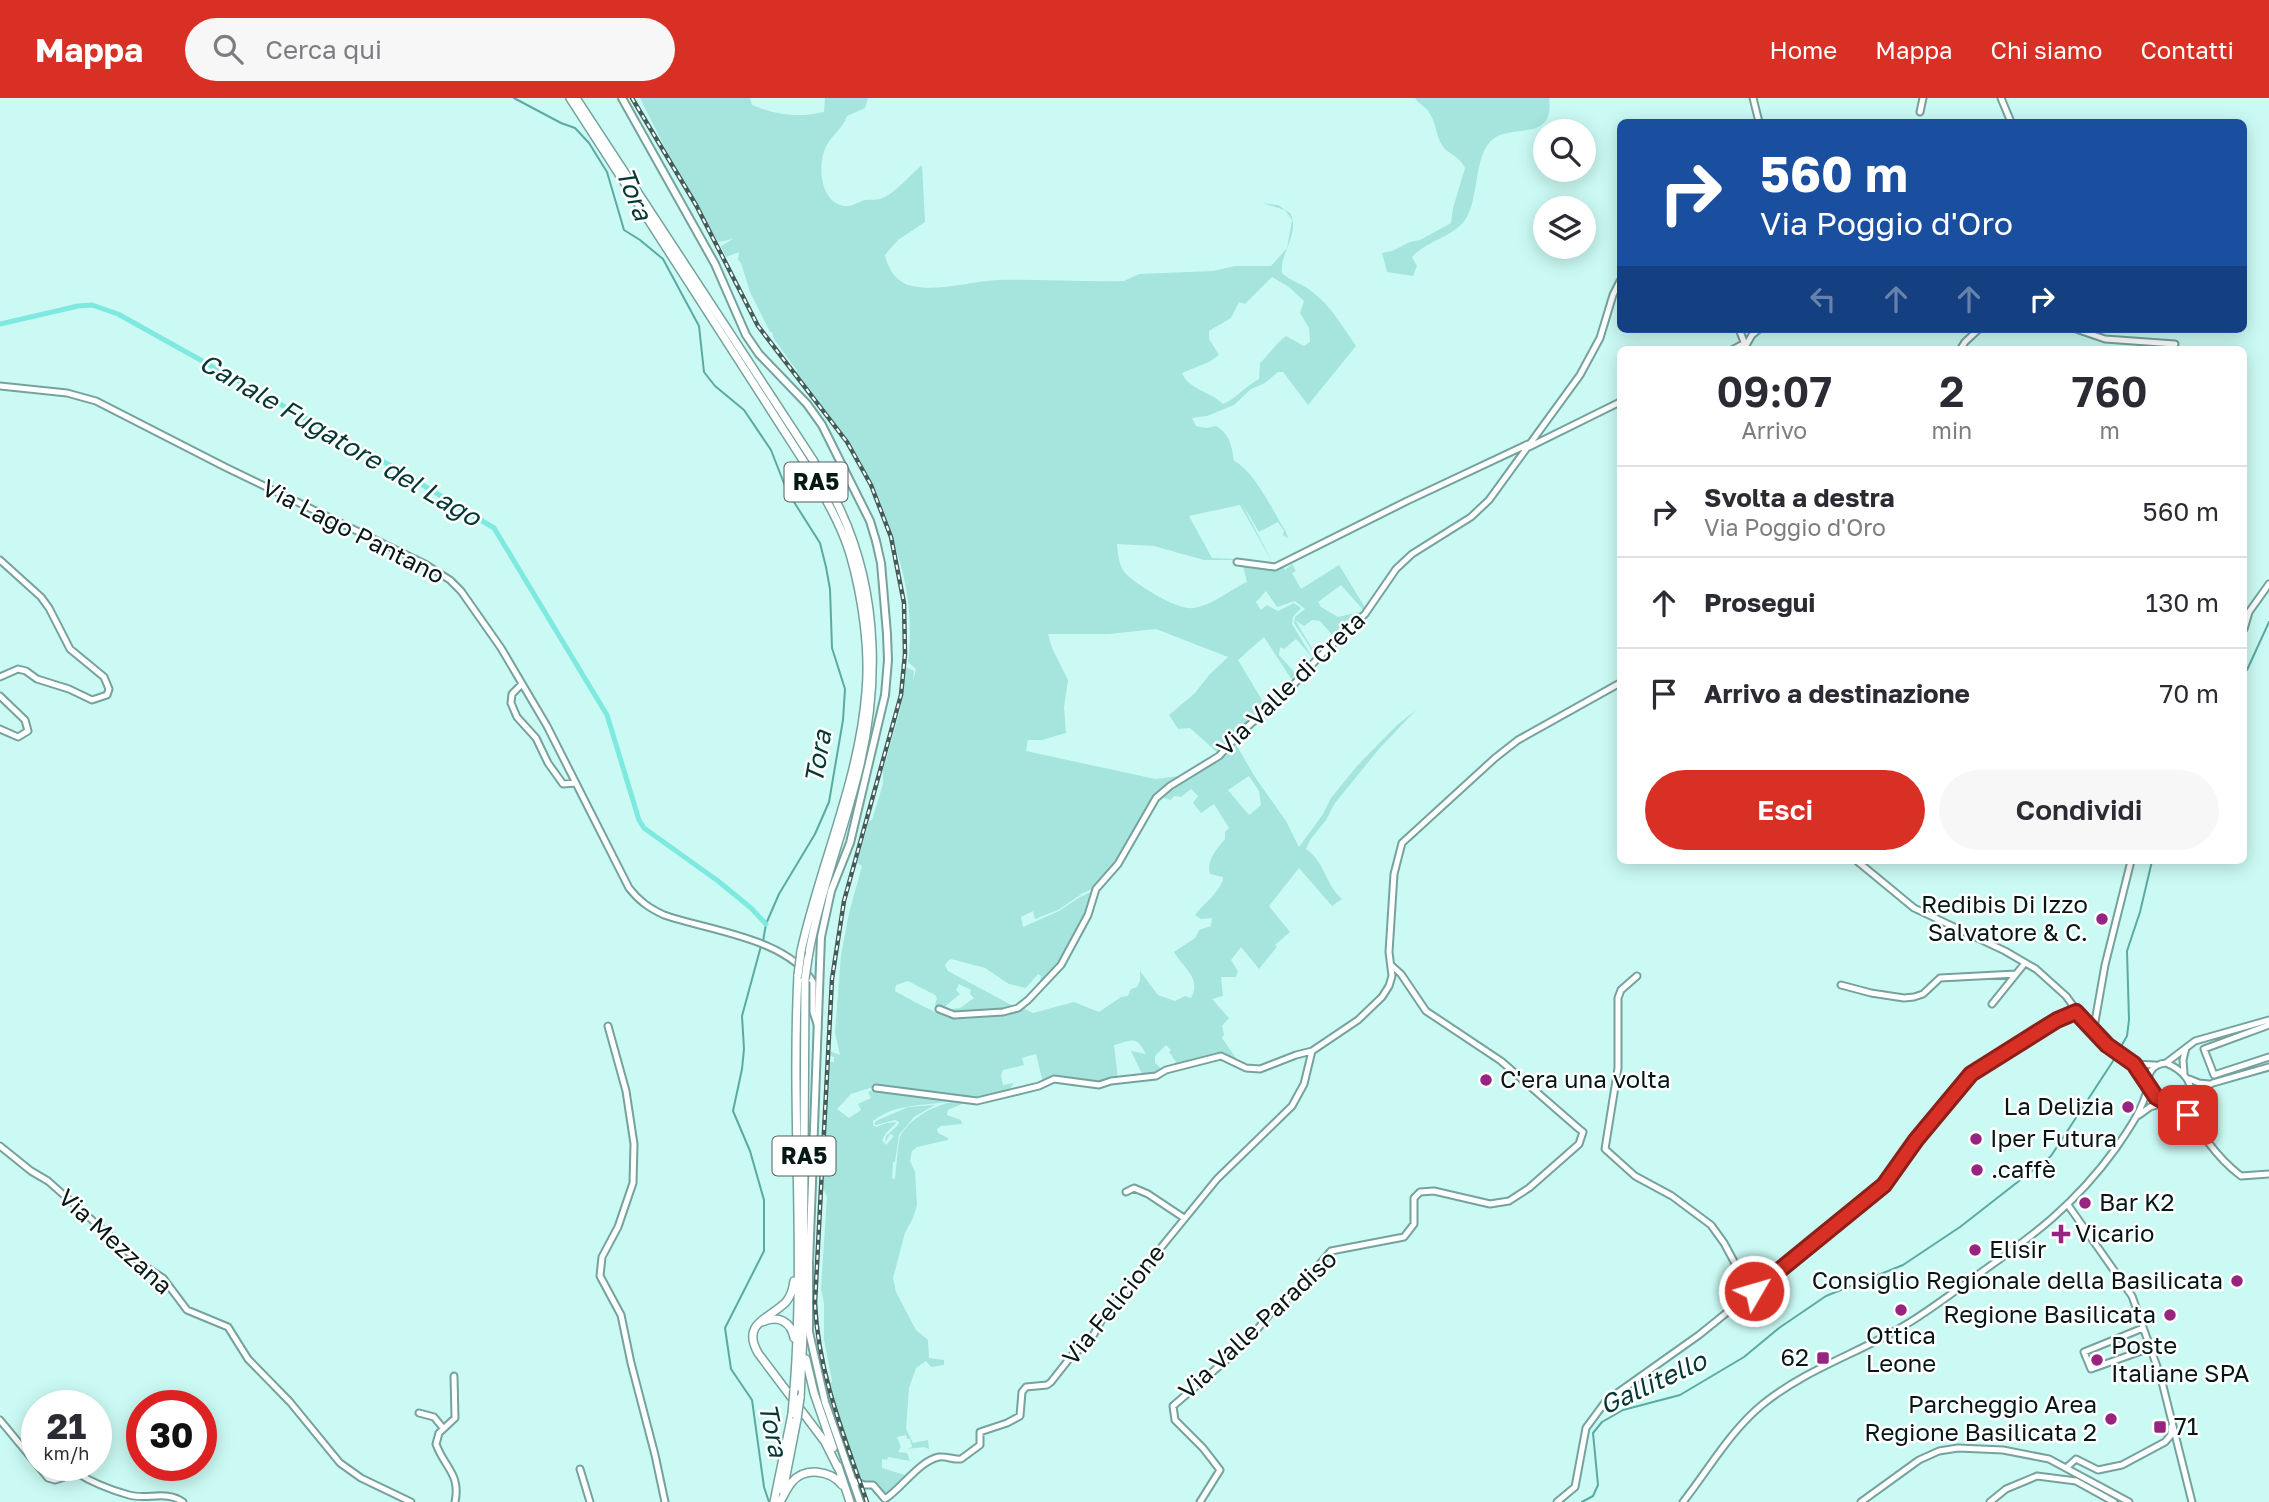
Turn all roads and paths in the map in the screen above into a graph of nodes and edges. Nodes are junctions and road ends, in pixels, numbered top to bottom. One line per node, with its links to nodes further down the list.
1 (569, 98): 34 (highway, RA5, bridge)
2 (576, 98): 34 (highway, RA5, bridge)
3 (622, 98): 41 (main road)
4 (1753, 98): 8 (street)
5 (1923, 98): 7 (street)
6 (2001, 98): 9 (street)
7 (1920, 112)
8 (1758, 119)
9 (2010, 119)
10 (1617, 289): 17 (street, Via Valle di Creta)
11 (1975, 333): 14 (street)
12 (2088, 333): 13 (street)
13 (2175, 344)
14 (1962, 346)
15 (0, 386): 23 (street, Via Lago Pantano)
16 (1617, 403): 17 (street)
17 (1529, 445): 19 (street, Via Valle di Creta); 37 (street, Via Valle di Creta)
18 (0, 560): 22 (street)
19 (1237, 562)
20 (2269, 584): 21 (street)
21 (2247, 619)
22 (0, 677)
23 (522, 684): 27 (street, Via Lago Pantano); 27 (street)
24 (1617, 685): 31 (street)
25 (0, 696): 26 (street)
26 (0, 729)
27 (576, 783): 41 (street, Via Lago Pantano)
28 (1861, 864): 30 (street)
29 (2130, 864): 43 (street)
30 (2025, 963): 32 (street); 38 (street)
31 (1391, 965): 45 (street); 94 (street, Via Valle Paradiso)
32 (2016, 974): 35 (street); 36 (street)
33 (1637, 976): 65 (street)
34 (802, 977): 64 (highway, RA5); 68 (highway, RA5)
35 (1841, 985)
36 (1992, 1004)
37 (939, 1009)
38 (2076, 1012): 43 (street); 65 (street)
39 (2269, 1023): 42 (street)
40 (608, 1026): 89 (street)
41 (818, 1028): 82 (main road)
42 (2246, 1029): 44 (street); 46 (street)
43 (2093, 1033): 48 (street)
44 (2187, 1045): 47 (street); 51 (street)
45 (1312, 1051): 54 (street); 63 (street, Via Felicione)
46 (2269, 1057)
47 (2165, 1063): 49 (street); 51 (street)
48 (2134, 1064): 49 (street); 53 (street)
49 (2157, 1065): 53 (street)
50 (2269, 1067): 52 (street)
51 (2186, 1076): 52 (street); 55 (street)
52 (2213, 1083): 55 (street)
53 (2147, 1085): 56 (street); 57 (street)
54 (876, 1088)
55 (2189, 1097): 56 (street); 58 (street)
56 (2167, 1104): 57 (street); 58 (street)
57 (2137, 1117): 62 (street)
58 (2193, 1119): 60 (street)
59 (0, 1146): 86 (street, Via Mezzana)
60 (2269, 1174)
61 (1126, 1192): 63 (street)
62 (2068, 1205): 67 (street); 96 (street)
63 (1184, 1218): 82 (street, Via Felicione)
64 (797, 1224): 66 (highway); 70 (highway, RA5)
65 (1751, 1293): 95 (street)
66 (758, 1323): 70 (highway); 79 (highway)
67 (2143, 1328): 69 (street); 69 (street)
68 (803, 1334): 73 (highway, RA5, bridge); 79 (highway)
69 (2150, 1348): 74 (street)
70 (796, 1362): 73 (highway, RA5, bridge)
71 (454, 1376): 76 (street)
72 (419, 1413): 76 (street)
73 (795, 1416): 83 (highway, RA5)
74 (2172, 1419): 77 (street); 78 (street)
75 (0, 1420): 85 (street)
76 (443, 1428): 87 (street)
77 (2165, 1443): 78 (street); 80 (street)
78 (2180, 1453): 101 (street)
79 (838, 1468): 84 (highway)
80 (2066, 1468): 97 (street); 100 (street)
81 (580, 1469): 88 (street)
82 (855, 1482): 93 (main road)
83 (780, 1488): 90 (highway, RA5); 91 (highway, RA5)
84 (846, 1493): 91 (highway); 92 (highway)
85 (183, 1502)
86 (411, 1502)
87 (454, 1502)
88 (590, 1502)
89 (665, 1502)
90 (774, 1502)
91 (780, 1502)
92 (850, 1502)
93 (860, 1502)
94 (1199, 1502)
95 (1557, 1502)
96 (1683, 1502)
97 (1861, 1502)
98 (1990, 1502): 99 (street)
99 (2114, 1502)
100 (2129, 1502)
101 (2192, 1502)

